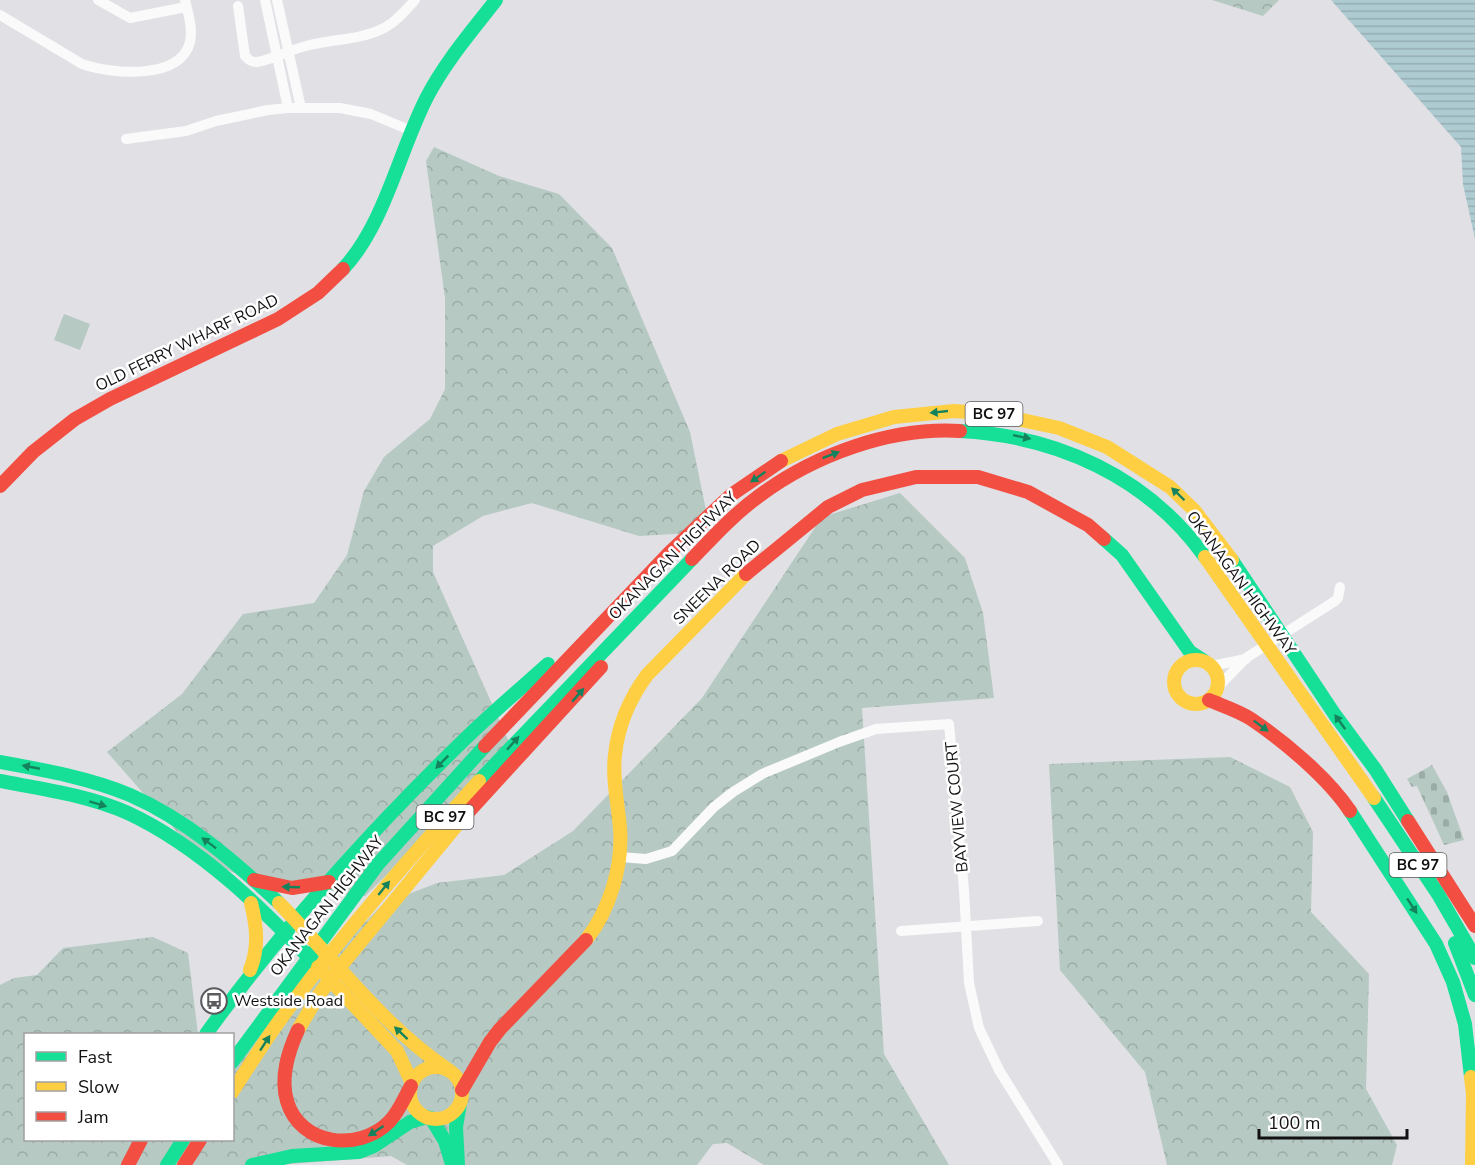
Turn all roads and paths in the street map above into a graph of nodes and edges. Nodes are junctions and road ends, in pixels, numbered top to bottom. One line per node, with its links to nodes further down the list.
1 (98, 0): 6 (street)
2 (265, 0): 10 (street)
3 (277, 0): 9 (street)
4 (415, 0): 9 (street)
5 (496, 0): 13 (main road, OLD FERRY WHARF ROAD)
6 (186, 3): 8 (street)
7 (238, 6): 10 (street)
8 (0, 15)
9 (288, 53): 10 (street); 12 (street)
10 (277, 57): 11 (street)
11 (288, 108): 12 (street); 14 (street)
12 (300, 108): 13 (street)
13 (412, 132): 15 (main road, OLD FERRY WHARF ROAD)
14 (126, 139)
15 (0, 486)
16 (670, 552): 26 (main road, OKANAGAN HIGHWAY / BC 97, one-way to 16); 31 (main road, one-way to 31); 46 (main road, OKANAGAN HIGHWAY / BC 97)
17 (686, 566): 27 (main road, OKANAGAN HIGHWAY / BC 97, one-way to 27); 48 (main road, one-way to 17); 49 (main road, OKANAGAN HIGHWAY / BC 97, one-way to 17)
18 (1341, 586): 20 (street)
19 (1169, 622): 21 (main road, SNEENA ROAD); 22 (main road, SNEENA ROAD); 29 (main road, SNEENA ROAD)
20 (1246, 658): 21 (street); 23 (street)
21 (1208, 663): 22 (main road); 23 (main road)
22 (1180, 667): 24 (main road)
23 (1218, 687): 24 (main road)
24 (1209, 700): 62 (main road, one-way to 62)
25 (0, 762): 30 (main road, one-way to 25)
26 (1375, 769): 32 (main road); 36 (main road, OKANAGAN HIGHWAY / BC 97)
27 (1357, 775): 40 (main road, OKANAGAN HIGHWAY / BC 97); 43 (main road)
28 (0, 781): 33 (main road, one-way to 33)
29 (620, 857): 37 (street, BAYVIEW COURT); 45 (main road, SNEENA ROAD)
30 (254, 880): 31 (main road, one-way to 30); 35 (main road)
31 (329, 882): 35 (main road)
32 (1475, 901)
33 (251, 903): 39 (main road); 41 (main road)
34 (1038, 921): 37 (street)
35 (296, 922): 39 (main road); 42 (main road)
36 (1475, 926)
37 (965, 927): 38 (street); 61 (street, BAYVIEW COURT)
38 (901, 932)
39 (285, 934): 41 (main road); 42 (main road)
40 (1475, 958)
41 (243, 985): 44 (main road)
42 (346, 988): 47 (main road, one-way to 42); 48 (main road)
43 (1475, 995)
44 (207, 1033)
45 (490, 1042): 47 (main road, SNEENA ROAD); 50 (main road, SNEENA ROAD)
46 (234, 1059)
47 (448, 1070): 48 (main road); 50 (main road)
48 (411, 1084): 51 (main road)
49 (234, 1089)
50 (461, 1097): 51 (main road); 60 (main road, SNEENA ROAD)
51 (429, 1118): 58 (main road); 59 (main road)
52 (140, 1141): 55 (main road)
53 (182, 1141): 56 (main road)
54 (199, 1141): 57 (main road)
55 (128, 1165)
56 (167, 1165)
57 (184, 1165)
58 (252, 1165)
59 (451, 1165)
60 (458, 1165)
61 (1058, 1165)
62 (1472, 1165)

